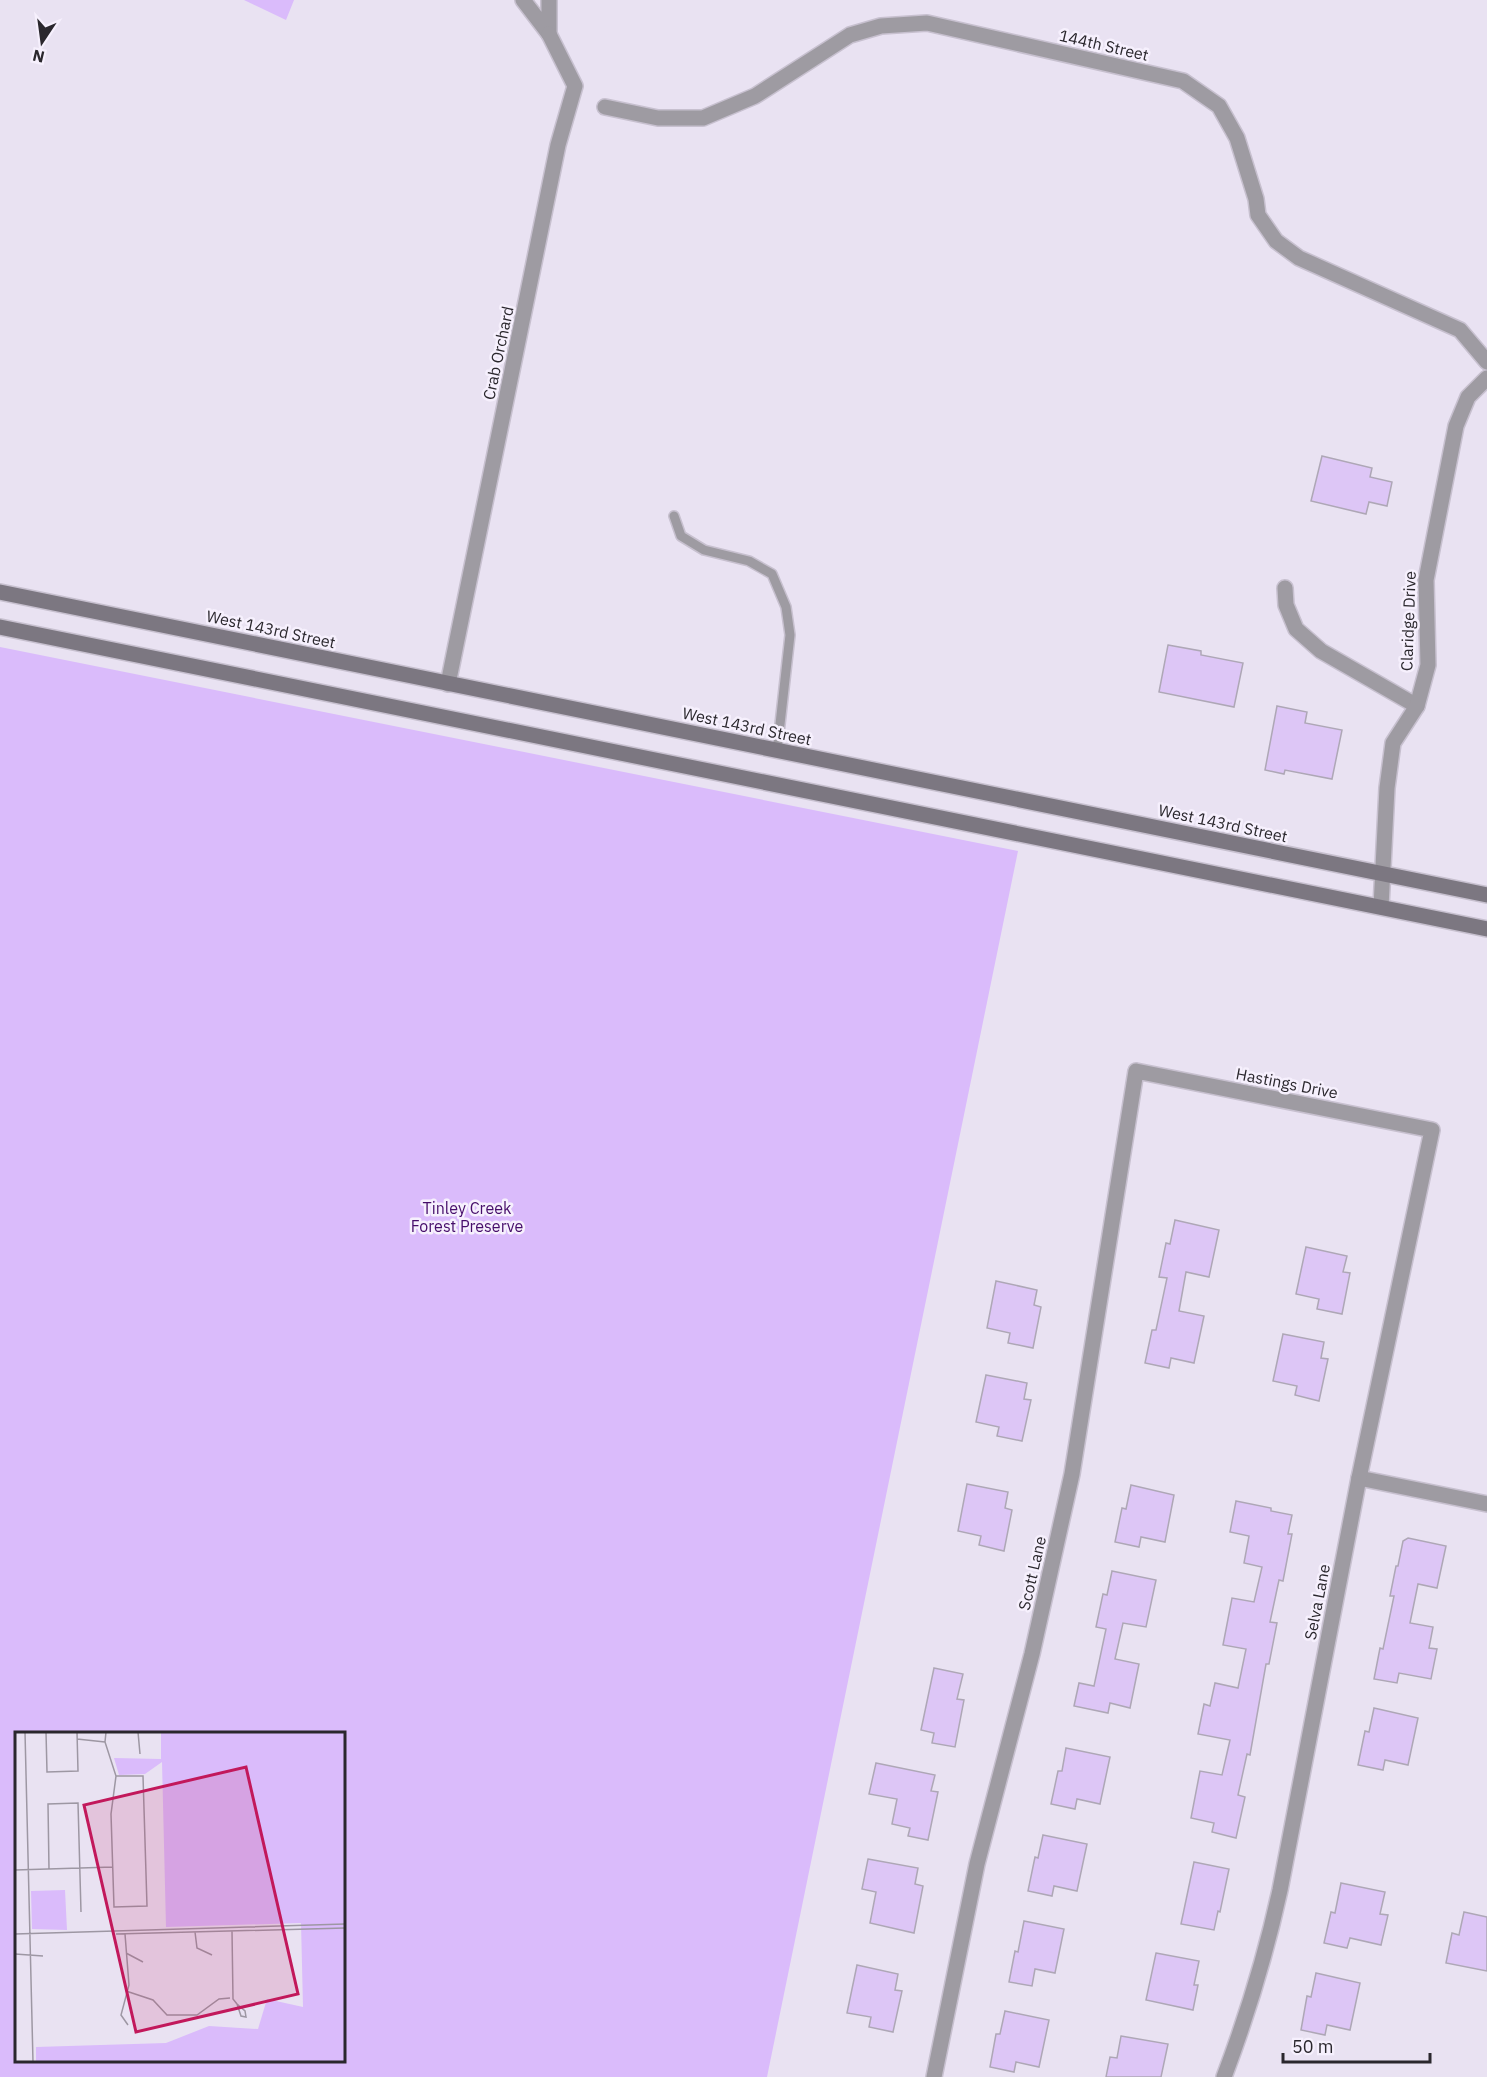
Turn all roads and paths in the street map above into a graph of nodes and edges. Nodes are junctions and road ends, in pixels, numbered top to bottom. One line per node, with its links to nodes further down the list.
1 (523, 0): 3 (street, Crab Orchard)
2 (549, 0): 3 (street, Crab Orchard)
3 (549, 34): 11 (street, Crab Orchard)
4 (606, 107): 5 (street, 144th Street)
5 (1487, 362)
6 (1487, 378): 12 (street, Claridge Drive)
7 (674, 516): 13 (lane)
8 (1285, 588): 12 (street)
9 (0, 592): 11 (main road, West 143rd Street)
10 (0, 627): 16 (main road)
11 (448, 684): 13 (main road, West 143rd Street)
12 (1417, 706): 14 (street, Claridge Drive)
13 (777, 751): 14 (main road, West 143rd Street)
14 (1384, 874): 15 (main road, West 143rd Street); 16 (street, Claridge Drive)
15 (1487, 895)
16 (1382, 907): 17 (main road)
17 (1487, 929)
18 (1136, 1071): 19 (street, Hastings Drive); 22 (street, Scott Lane)
19 (1432, 1130): 20 (street, Selva Lane)
20 (1359, 1478): 21 (street); 23 (street, Selva Lane)
21 (1487, 1504)
22 (934, 2077)
23 (1224, 2077)

